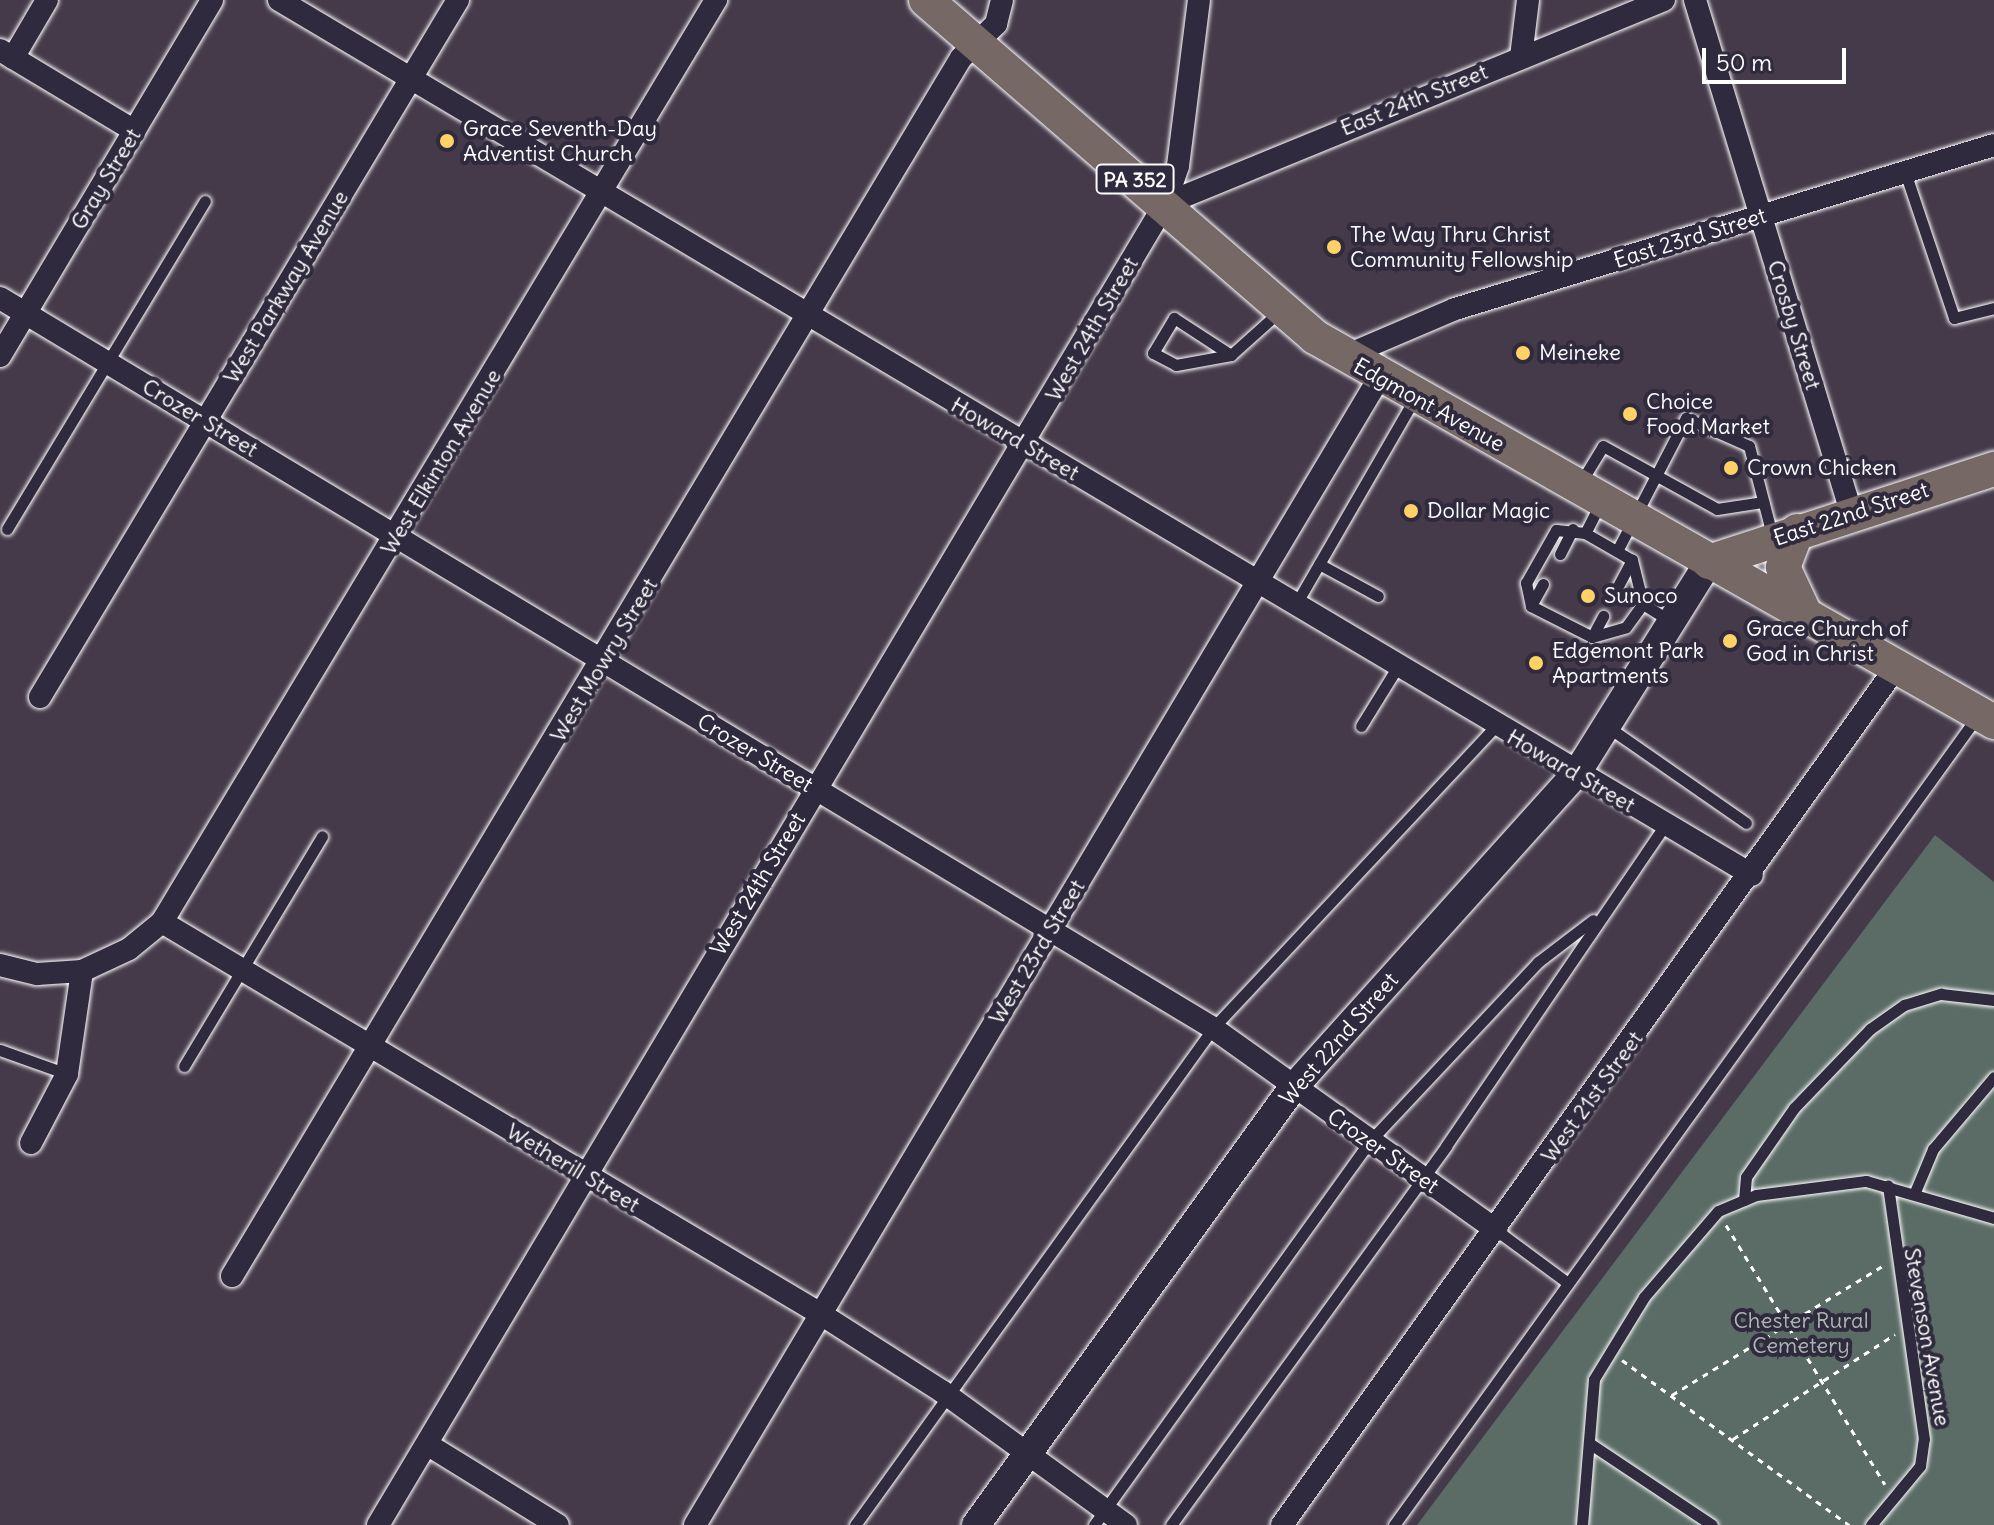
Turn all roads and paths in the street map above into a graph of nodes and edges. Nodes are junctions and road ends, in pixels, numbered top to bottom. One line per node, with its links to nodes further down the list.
1 (47, 0): 13 (street)
2 (212, 0): 16 (street, Gray Street)
3 (279, 0): 15 (street, Howard Street)
4 (458, 0): 15 (street, West Parkway Avenue)
5 (716, 0): 19 (street, West Elkinton Avenue)
6 (926, 0): 12 (main road, Edgmont Avenue / PA 352)
7 (1002, 0): 12 (street)
8 (1199, 0): 21 (street, West 24th Street)
9 (1528, 0): 14 (street)
10 (1664, 0): 14 (street, East 24th Street)
11 (1695, 0): 22 (street, Crosby Street)
12 (979, 48): 21 (main road, Edgmont Avenue / PA 352); 27 (street, West Mowry Street)
13 (7, 54): 16 (street)
14 (1521, 57): 21 (street, East 24th Street)
15 (411, 78): 19 (street, Howard Street); 34 (street, West Parkway Avenue)
16 (135, 131): 26 (street, Gray Street)
17 (1994, 145): 18 (street, East 23rd Street)
18 (1905, 172): 22 (street, East 23rd Street); 24 (lane)
19 (602, 194): 27 (street, Howard Street); 45 (street, West Elkinton Avenue)
20 (205, 201): 31 (lane)
21 (1165, 204): 25 (main road, Edgmont Avenue / PA 352); 35 (street, West 24th Street)
22 (1761, 217): 30 (street, East 23rd Street); 40 (street, Crosby Street)
23 (0, 298): 26 (street, Crozer Street)
24 (1994, 308)
25 (1282, 309): 28 (lane); 30 (main road, Edgmont Avenue / PA 352)
26 (26, 312): 29 (street, Gray Street); 31 (street, Crozer Street)
27 (808, 316): 35 (street, Howard Street); 62 (street, West Mowry Street)
28 (1231, 355): 28 (lane)
29 (0, 356)
30 (1345, 356): 32 (main road, Edgmont Avenue / PA 352)
31 (106, 362): 34 (street, Crozer Street); 42 (lane)
32 (1379, 378): 33 (main road, Edgmont Avenue / PA 352); 51 (street, West 23rd Street)
33 (1415, 397): 38 (main road, Edgmont Avenue / PA 352); 50 (lane)
34 (206, 421): 45 (street, Crozer Street); 65 (street, West Parkway Avenue)
35 (1025, 445): 51 (street, Howard Street); 71 (street, West 24th Street)
36 (1994, 469): 40 (main road, East 22nd Street)
37 (1654, 477): 38 (lane); 39 (lane); 39 (lane); 41 (lane)
38 (1589, 494): 41 (main road, Edgmont Avenue / PA 352); 43 (lane)
39 (1763, 502): 44 (lane)
40 (1851, 512): 44 (main road, East 22nd Street)
41 (1633, 519): 46 (lane); 49 (main road, Edgmont Avenue / PA 352)
42 (7, 529)
43 (1579, 531): 46 (lane); 47 (lane); 57 (lane)
44 (1785, 535): 49 (main road, East 22nd Street); 59 (main road)
45 (396, 537): 62 (street, Crozer Street); 77 (street, West Elkinton Avenue)
46 (1617, 551): 48 (lane)
47 (1560, 554)
48 (1632, 560): 53 (lane); 56 (lane)
49 (1709, 562): 59 (main road, Edgmont Avenue / PA 352); 60 (street, West 22nd Street)
50 (1319, 564): 54 (lane); 55 (lane)
51 (1259, 580): 55 (street, Howard Street); 78 (street, West 23rd Street)
52 (1543, 584): 57 (lane)
53 (1618, 586)
54 (1378, 596)
55 (1296, 604): 63 (street, Howard Street)
56 (1643, 604): 60 (lane); 61 (lane)
57 (1531, 606): 61 (lane)
58 (1603, 616): 61 (lane)
59 (1806, 616): 64 (main road, Edgmont Avenue / PA 352)
60 (1672, 622): 68 (street, West 22nd Street)
61 (1592, 637)
62 (603, 663): 71 (street, Crozer Street); 84 (street, West Mowry Street)
63 (1398, 666): 67 (lane); 69 (street, Howard Street)
64 (1897, 666): 66 (main road, Edgmont Avenue / PA 352); 75 (street, West 21st Street)
65 (40, 697)
66 (1987, 717): 102 (lane)
67 (1361, 726)
68 (1607, 726): 70 (street, West 22nd Street); 72 (lane)
69 (1495, 727): 70 (street, Howard Street); 83 (lane)
70 (1577, 773): 73 (street, Howard Street); 89 (street, West 22nd Street)
71 (816, 788): 78 (street, Crozer Street); 92 (street, West 24th Street)
72 (1746, 823)
73 (1664, 826): 75 (street, Howard Street); 76 (lane)
74 (322, 836): 80 (lane)
75 (1752, 875): 99 (street, West 21st Street)
76 (1599, 913): 90 (lane); 93 (lane)
77 (162, 922): 80 (street, Wetherill Street); 81 (street)
78 (1051, 929): 83 (street, Crozer Street); 103 (street, West 23rd Street)
79 (0, 965): 81 (street)
80 (243, 970): 84 (street, Wetherill Street); 86 (lane)
81 (82, 971): 87 (street)
82 (1994, 1000): 96 (lane)
83 (1213, 1028): 89 (street, Crozer Street); 108 (lane)
84 (372, 1044): 92 (street, Wetherill Street); 101 (street, West Mowry Street)
85 (0, 1050): 87 (lane)
86 (184, 1066)
87 (67, 1074): 91 (street)
88 (1994, 1077): 95 (lane)
89 (1292, 1089): 90 (street, Crozer Street); 113 (street, West 22nd Street)
90 (1369, 1142): 93 (street, Crozer Street); 115 (lane)
91 (31, 1143)
92 (581, 1175): 103 (street, Wetherill Street); 112 (street, West 24th Street)
93 (1422, 1179): 99 (street, Crozer Street); 122 (lane)
94 (1888, 1186): 95 (lane); 96 (lane); 100 (lane, Stevenson Avenue)
95 (1915, 1192): 98 (lane)
96 (1744, 1200): 97 (lane)
97 (1718, 1211): 104 (path); 106 (lane)
98 (1994, 1218)
99 (1496, 1230): 102 (lane); 123 (street, West 21st Street)
100 (1894, 1259): 104 (path); 105 (lane, Stevenson Avenue)
101 (232, 1276)
102 (1568, 1283): 124 (lane)
103 (819, 1313): 108 (street, Wetherill Street); 118 (street, West 23rd Street)
104 (1787, 1324): 107 (path); 109 (path)
105 (1908, 1325): 107 (path); 114 (lane, Stevenson Avenue)
106 (1610, 1350): 109 (path); 111 (lane)
107 (1822, 1381): 110 (path); 114 (path)
108 (948, 1395): 113 (street, Wetherill Street); 119 (lane)
109 (1672, 1396): 110 (path)
110 (1732, 1440): 127 (path)
111 (1592, 1445): 125 (lane); 126 (lane)
112 (430, 1446): 116 (street, West 24th Street); 117 (street)
113 (1028, 1453): 115 (street, Wetherill Street); 120 (street, West 22nd Street)
114 (1894, 1498): 128 (lane, Stevenson Avenue)
115 (1100, 1518): 121 (street, Wetherill Street)
116 (378, 1525)
117 (558, 1525)
118 (695, 1525)
119 (855, 1525)
120 (976, 1525)
121 (1126, 1525)
122 (1171, 1525)
123 (1282, 1525)
124 (1394, 1525)
125 (1582, 1525)
126 (1712, 1525)
127 (1849, 1525)
128 (1871, 1525)

